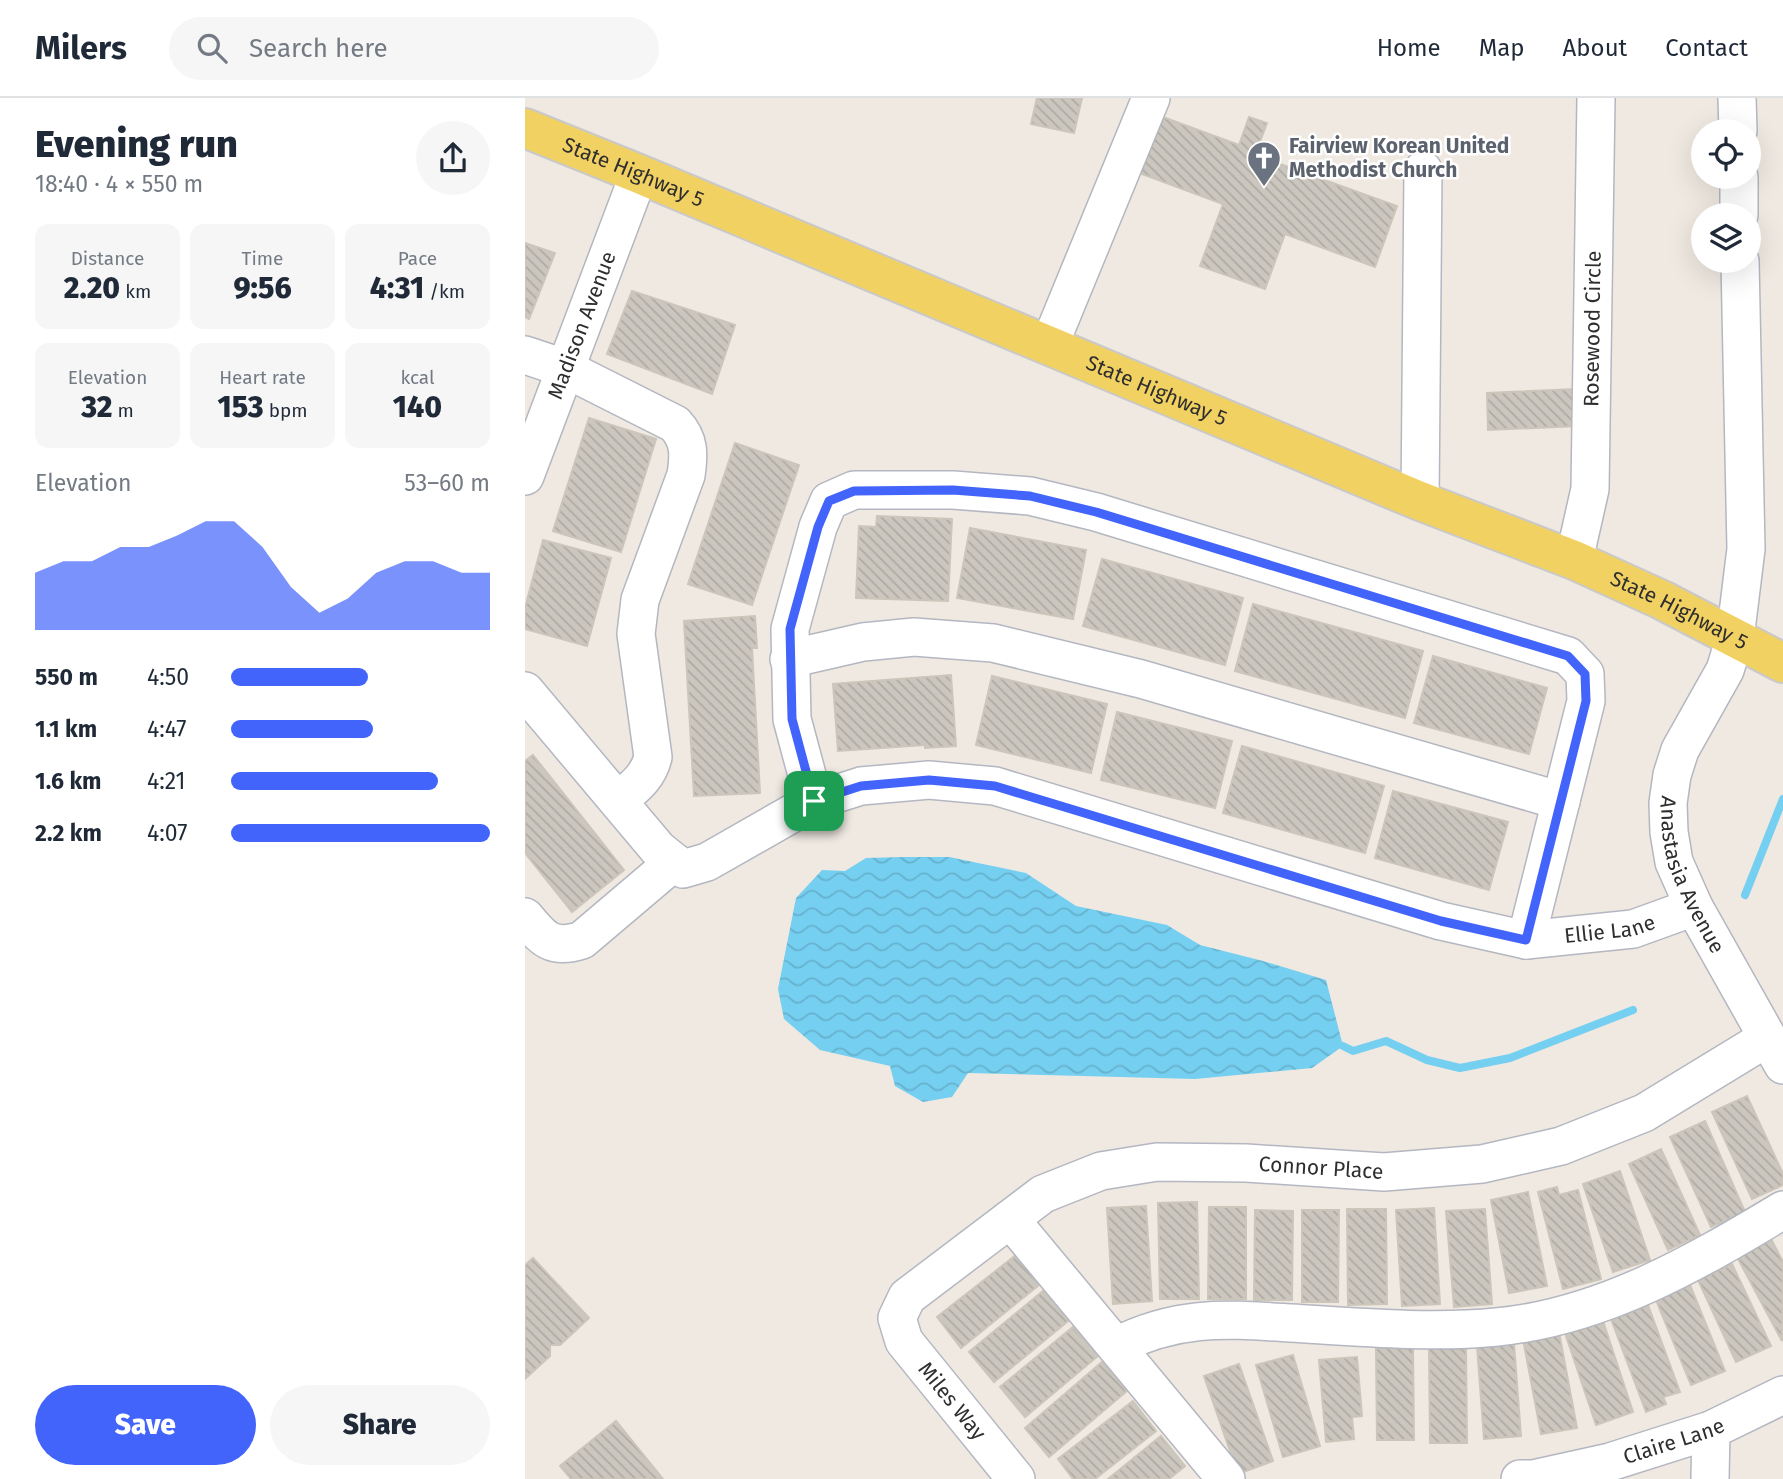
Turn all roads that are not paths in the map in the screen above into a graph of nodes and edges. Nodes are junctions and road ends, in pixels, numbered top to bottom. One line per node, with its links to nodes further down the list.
1 (1150, 98): 9 (street)
2 (1597, 98): 14 (street, Rosewood Circle)
3 (1737, 98): 4 (street)
4 (1738, 119)
5 (525, 128): 7 (main road, State Highway 5)
6 (1423, 170): 13 (street)
7 (639, 174): 9 (main road, State Highway 5); 11 (street, Madison Avenue)
8 (1740, 273): 15 (street)
9 (1049, 346): 13 (main road, State Highway 5)
10 (525, 355): 11 (street)
11 (565, 368): 12 (street, Madison Avenue); 19 (street)
12 (525, 476)
13 (1420, 501): 14 (main road, State Highway 5)
14 (1574, 560): 15 (main road, State Highway 5)
15 (1735, 638): 17 (main road, State Highway 5); 23 (street, Anastasia Avenue)
16 (789, 659): 20 (street); 21 (street); 21 (street)
17 (1783, 663)
18 (525, 691): 19 (street)
19 (618, 801): 22 (street)
20 (814, 801): 22 (street, Ellie Lane); 25 (street, Ellie Lane)
21 (1561, 801): 25 (street)
22 (678, 865): 24 (street)
23 (1694, 907): 25 (street, Ellie Lane); 26 (street, Anastasia Avenue)
24 (525, 917)
25 (1526, 940)
26 (1775, 1051): 28 (street, Connor Place)
27 (1783, 1210): 30 (street)
28 (1010, 1219): 29 (street, Connor Place); 30 (street)
29 (897, 1318): 33 (street, Miles Way)
30 (1116, 1346): 34 (street)
31 (1783, 1395): 32 (street, Claire Lane)
32 (1711, 1430): 35 (street, Claire Lane); 36 (street)
33 (1016, 1479)
34 (1226, 1479)
35 (1520, 1479)
36 (1710, 1479)

